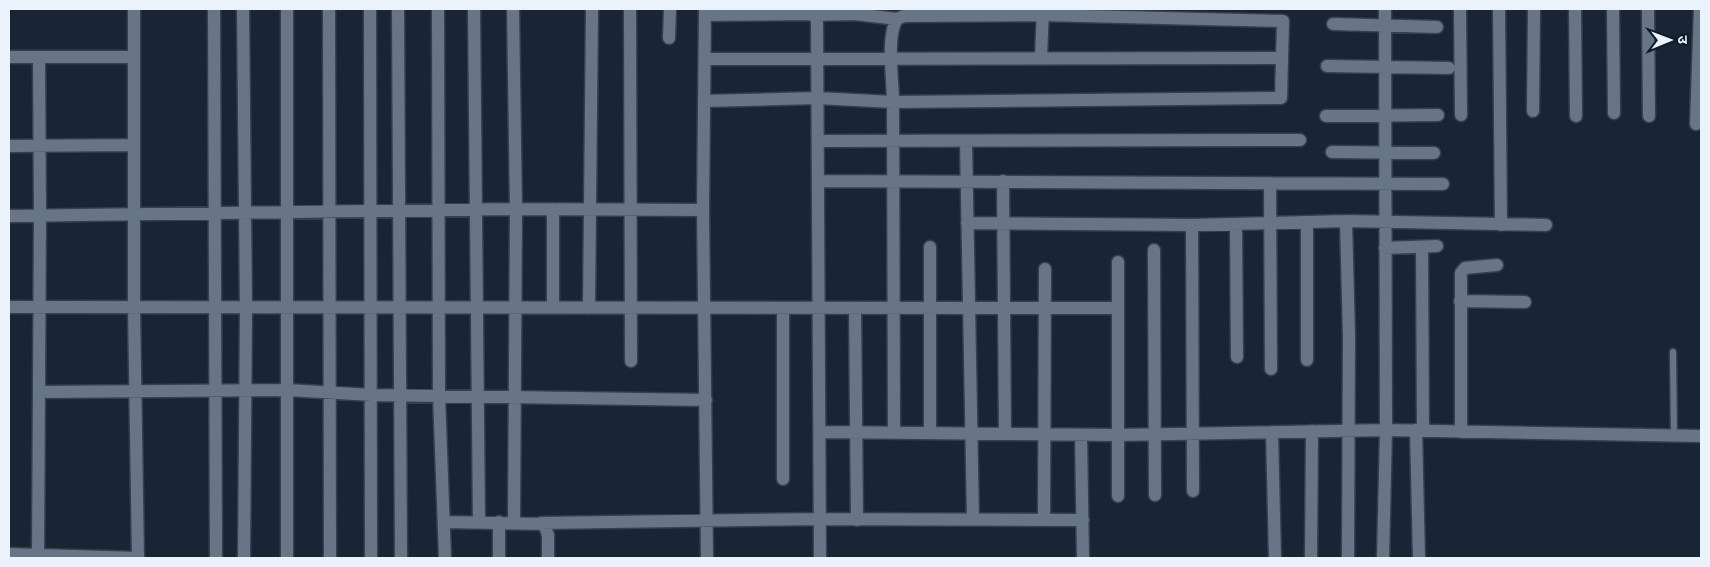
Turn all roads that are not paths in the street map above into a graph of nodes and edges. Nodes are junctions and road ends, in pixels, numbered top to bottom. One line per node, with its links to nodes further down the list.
1 (134, 9): 32 (street)
2 (214, 9): 83 (street)
3 (243, 9): 80 (street)
4 (287, 9): 81 (street)
5 (329, 9): 77 (street)
6 (370, 9): 78 (street)
7 (398, 9): 79 (street)
8 (438, 9): 76 (street)
9 (474, 9): 72 (street)
10 (513, 9): 70 (street)
11 (592, 9): 73 (street)
12 (630, 9): 74 (street)
13 (670, 9): 29 (street)
14 (1386, 9): 27 (street)
15 (1460, 9): 47 (street)
16 (1499, 9): 94 (street)
17 (1534, 9): 44 (street)
18 (1575, 9): 50 (street)
19 (1613, 9): 45 (street)
20 (1648, 9): 51 (street)
21 (1700, 9): 52 (street)
22 (705, 12): 24 (street); 37 (street)
23 (1043, 12): 25 (street); 33 (street); 36 (street)
24 (813, 15): 25 (street); 34 (street)
25 (897, 18): 35 (street)
26 (1333, 24): 27 (street)
27 (1385, 25): 28 (street); 39 (street)
28 (1437, 27)
29 (669, 38)
30 (9, 57): 31 (street)
31 (39, 57): 32 (street); 59 (street)
32 (134, 57): 57 (street)
33 (1041, 57): 35 (street); 36 (street)
34 (817, 58): 35 (street); 37 (street); 41 (street)
35 (892, 58): 43 (street)
36 (1282, 58): 43 (street)
37 (705, 59): 42 (street)
38 (1327, 66): 39 (street)
39 (1386, 67): 40 (street); 49 (street)
40 (1449, 68)
41 (818, 98): 42 (street); 43 (street); 54 (street)
42 (704, 101): 75 (street)
43 (893, 102): 55 (street)
44 (1533, 111)
45 (1614, 113)
46 (1438, 115): 49 (street)
47 (1460, 115)
48 (1326, 116): 49 (street)
49 (1386, 116): 61 (street)
50 (1576, 116)
51 (1649, 116)
52 (1696, 124)
53 (1300, 140): 56 (street)
54 (818, 141): 55 (street); 63 (street)
55 (892, 142): 56 (street); 64 (street)
56 (966, 142): 65 (street)
57 (134, 145): 59 (street); 82 (street)
58 (9, 146): 59 (street)
59 (40, 146): 84 (street)
60 (1332, 152): 61 (street)
61 (1386, 152): 62 (street); 68 (street)
62 (1434, 153)
63 (818, 181): 64 (street); 116 (street)
64 (892, 181): 65 (street); 118 (street)
65 (967, 181): 66 (street); 88 (street)
66 (1003, 181): 67 (street); 89 (street)
67 (1270, 183): 68 (street); 92 (street)
68 (1386, 184): 69 (street); 87 (street)
69 (1442, 184)
70 (516, 209): 71 (street); 72 (street); 111 (street)
71 (553, 209): 73 (street); 112 (street)
72 (476, 210): 76 (street); 110 (street)
73 (590, 210): 74 (street); 113 (street)
74 (630, 210): 75 (street); 114 (street)
75 (703, 210): 130 (street)
76 (438, 211): 79 (street); 129 (street)
77 (330, 212): 78 (street); 81 (street); 109 (street)
78 (372, 212): 79 (street); 127 (street)
79 (398, 212): 128 (street)
80 (244, 213): 81 (street); 83 (street); 125 (street)
81 (287, 213): 126 (street)
82 (134, 214): 83 (street); 84 (street); 108 (street)
83 (215, 214): 124 (street)
84 (40, 215): 85 (street); 107 (street)
85 (9, 216)
86 (1346, 222): 87 (street); 90 (street); 148 (street)
87 (1386, 222): 94 (street); 99 (street)
88 (967, 223): 89 (street); 120 (street)
89 (1003, 223): 93 (street); 121 (street)
90 (1307, 223): 92 (street); 133 (street)
91 (1236, 224): 92 (street); 93 (street); 132 (street)
92 (1270, 224): 135 (street)
93 (1192, 225): 160 (street)
94 (1501, 225): 95 (street)
95 (1546, 225)
96 (1437, 246): 98 (street)
97 (930, 247): 119 (street)
98 (1422, 247): 99 (street); 150 (street)
99 (1386, 248): 149 (street)
100 (1154, 250): 164 (street)
101 (1118, 262): 123 (street)
102 (1497, 265): 104 (street)
103 (1045, 269): 122 (street)
104 (1460, 301): 105 (street); 154 (street)
105 (1525, 302)
106 (9, 307): 107 (street)
107 (40, 307): 108 (street); 141 (street)
108 (134, 307): 124 (street); 138 (street)
109 (330, 308): 126 (street); 127 (street); 140 (street)
110 (476, 308): 111 (street); 129 (street); 145 (street)
111 (514, 308): 112 (street); 146 (street)
112 (553, 308): 113 (street)
113 (589, 308): 114 (street)
114 (629, 308): 130 (street); 134 (street)
115 (783, 308): 116 (street); 130 (street); 167 (street)
116 (819, 308): 117 (street); 152 (street)
117 (855, 308): 118 (street); 155 (street)
118 (892, 308): 119 (street); 156 (street)
119 (930, 308): 120 (street); 157 (street)
120 (968, 308): 121 (street); 158 (street)
121 (1003, 308): 122 (street); 159 (street)
122 (1044, 308): 123 (street); 161 (street)
123 (1117, 308): 163 (street)
124 (216, 309): 125 (street); 136 (street)
125 (246, 309): 126 (street); 139 (street)
126 (287, 309): 137 (street)
127 (372, 309): 128 (street); 142 (street)
128 (398, 309): 129 (street); 143 (street)
129 (438, 309): 144 (street)
130 (704, 309): 147 (street)
131 (1673, 352): 165 (lane)
132 (1237, 357)
133 (1307, 360)
134 (631, 361)
135 (1272, 369)
136 (216, 389): 138 (street); 139 (street); 185 (street)
137 (287, 390): 139 (street); 140 (street); 187 (street)
138 (136, 391): 141 (street); 184 (street)
139 (245, 391): 186 (street)
140 (331, 391): 142 (street); 188 (street)
141 (40, 392): 183 (street)
142 (372, 395): 143 (street); 189 (street)
143 (400, 395): 144 (street); 190 (street)
144 (439, 395): 145 (street); 177 (street)
145 (477, 395): 146 (street); 180 (street)
146 (514, 396): 147 (street); 179 (street)
147 (706, 400): 172 (street)
148 (1349, 430): 149 (street); 151 (street); 199 (street)
149 (1386, 430): 150 (street); 200 (street)
150 (1420, 430): 154 (street); 201 (street)
151 (1312, 431): 153 (street); 198 (street)
152 (820, 432): 155 (street); 171 (street)
153 (1272, 432): 160 (street); 197 (street)
154 (1461, 432): 165 (street)
155 (856, 433): 156 (street); 173 (street)
156 (894, 433): 157 (street)
157 (930, 434): 158 (street)
158 (970, 434): 159 (street); 174 (street)
159 (1004, 434): 161 (street)
160 (1193, 434): 164 (street); 168 (street)
161 (1044, 435): 162 (street); 175 (street)
162 (1081, 435): 163 (street); 176 (street)
163 (1118, 435): 164 (street); 170 (street)
164 (1155, 435): 169 (street)
165 (1674, 435): 166 (street)
166 (1701, 436)
167 (783, 479)
168 (1193, 491)
169 (1155, 495)
170 (1118, 496)
171 (820, 519): 172 (street); 173 (street); 195 (street)
172 (706, 520): 181 (street); 194 (street)
173 (857, 520): 174 (street)
174 (973, 520): 175 (street)
175 (1044, 520): 176 (street)
176 (1082, 520): 196 (street)
177 (444, 522): 180 (street); 191 (street)
178 (499, 522): 179 (street); 180 (street); 192 (street)
179 (514, 522): 181 (street)
180 (480, 523)
181 (541, 523): 193 (street)
182 (9, 554): 183 (street)
183 (38, 556): 184 (street)
184 (138, 558)
185 (216, 558)
186 (244, 558)
187 (287, 558)
188 (330, 558)
189 (372, 558)
190 (401, 558)
191 (446, 558)
192 (499, 558)
193 (548, 558)
194 (707, 558)
195 (820, 558)
196 (1083, 558)
197 (1275, 558)
198 (1311, 558)
199 (1348, 558)
200 (1383, 558)
201 (1419, 558)

